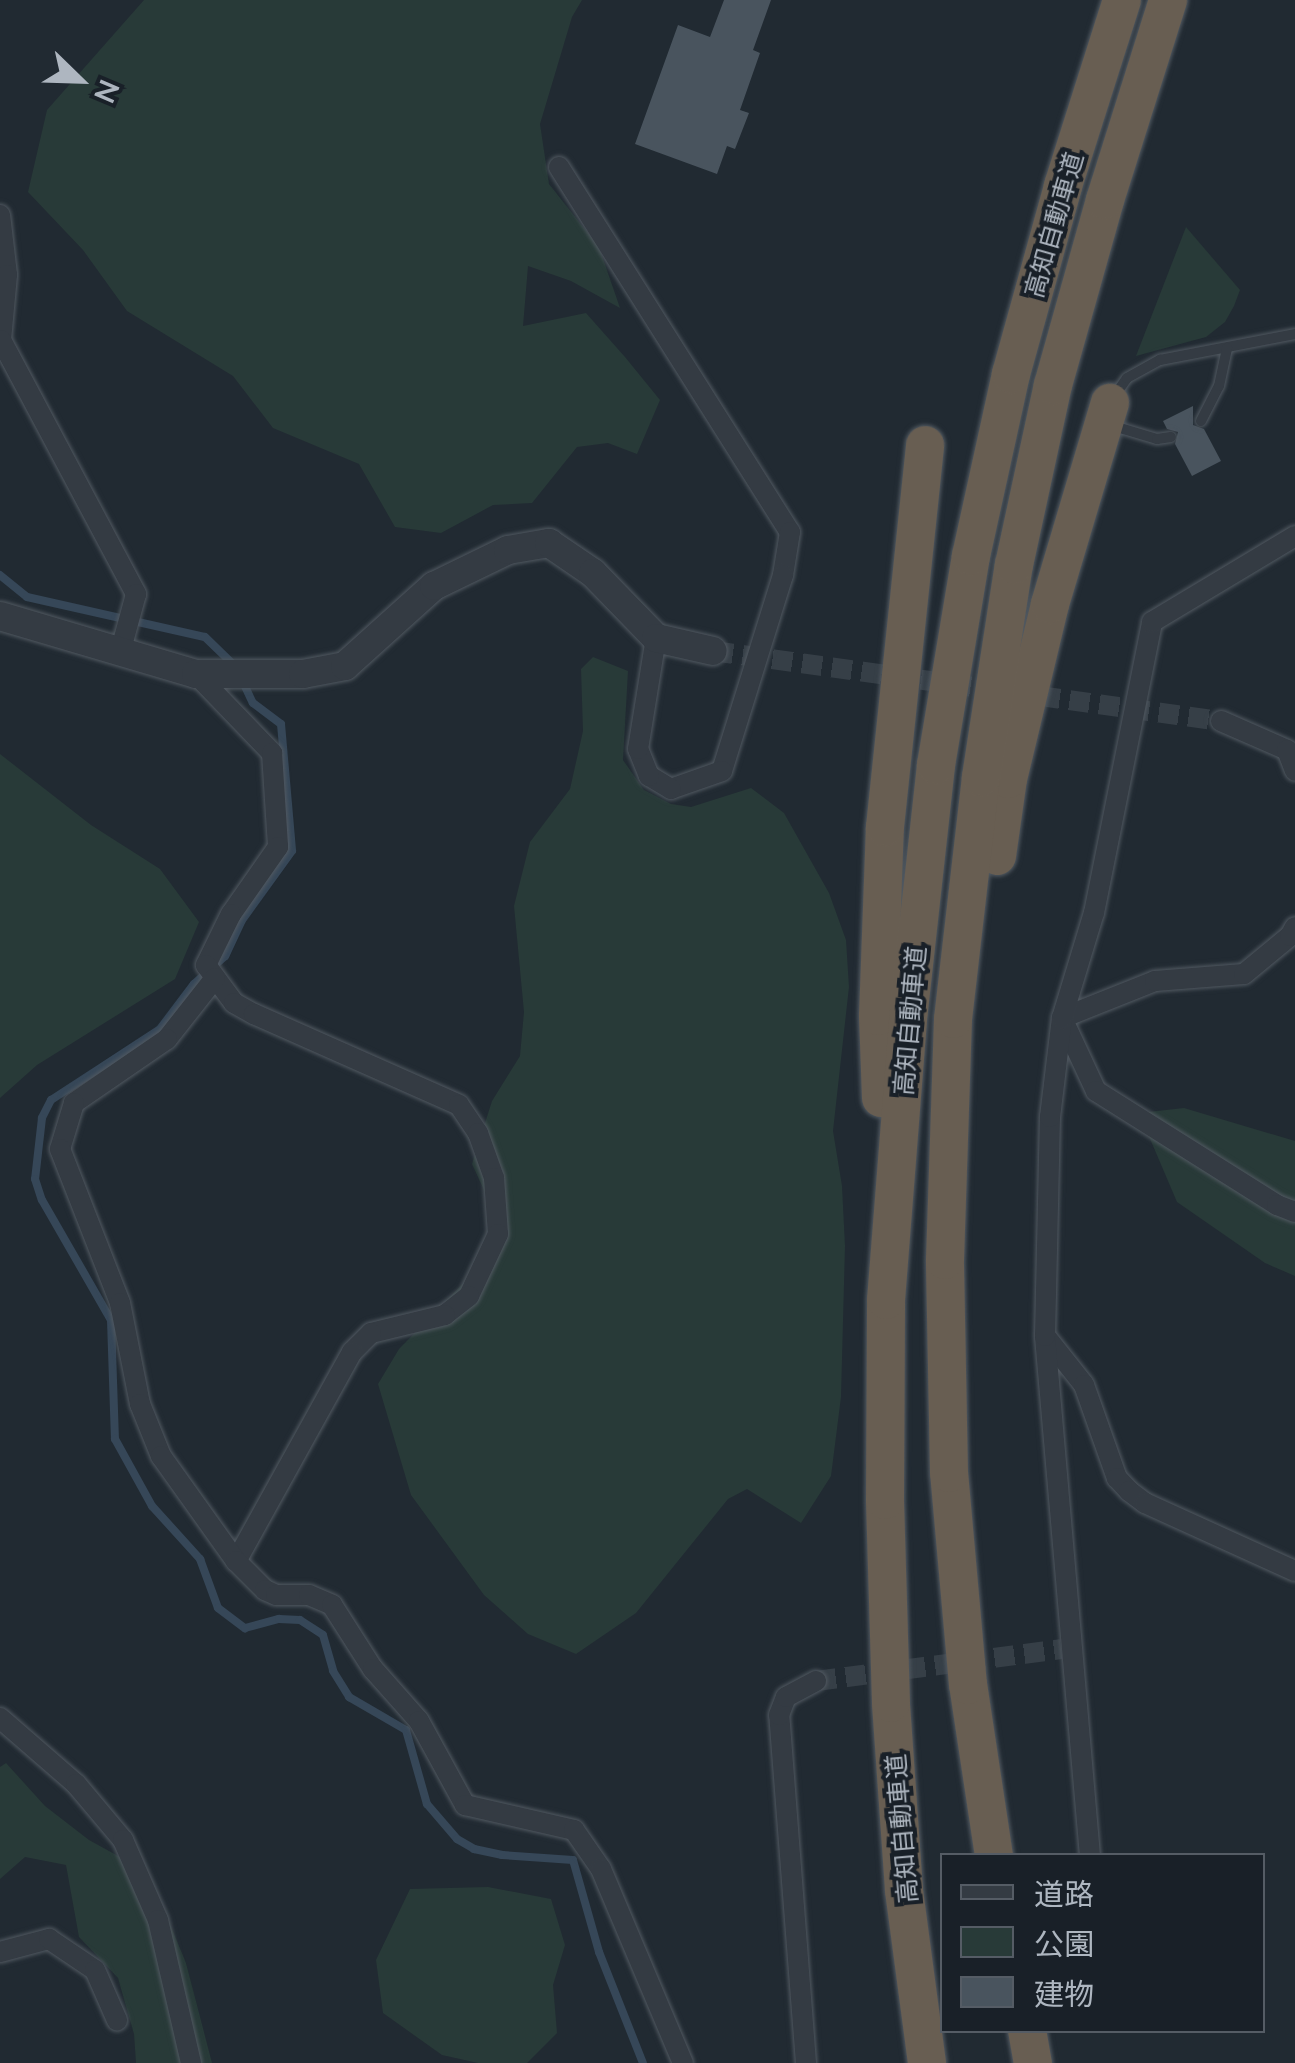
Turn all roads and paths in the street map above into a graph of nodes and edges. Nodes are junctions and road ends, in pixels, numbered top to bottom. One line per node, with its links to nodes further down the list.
1 (1122, 0): 24 (highway, 高知自動車道)
2 (1168, 0): 23 (highway, 高知自動車道)
3 (559, 167): 13 (street)
4 (0, 215): 14 (street)
5 (1295, 334): 6 (lane)
6 (1227, 348): 7 (lane); 8 (lane)
7 (1106, 413): 9 (lane); 23 (highway)
8 (1200, 421)
9 (1171, 437)
10 (926, 445): 24 (highway)
11 (1295, 536): 21 (street)
12 (0, 616): 14 (street)
13 (656, 638): 15 (street); 16 (street)
14 (123, 641): 16 (street)
15 (713, 651)
16 (209, 675): 20 (street)
17 (1222, 721): 18 (street)
18 (1295, 771)
19 (1295, 926): 21 (street)
20 (212, 972): 26 (street); 26 (street)
21 (1062, 1018): 22 (street); 25 (street)
22 (1295, 1212)
23 (945, 1260): 30 (highway, 高知自動車道)
24 (886, 1300): 38 (highway, 高知自動車道)
25 (1045, 1336): 27 (street); 31 (street)
26 (236, 1561): 36 (street)
27 (1295, 1572)
28 (816, 1680): 37 (street)
29 (0, 1718): 35 (street)
30 (994, 1853)
31 (1090, 1853)
32 (0, 1952): 33 (street)
33 (118, 2020)
34 (1027, 2033): 39 (highway)
35 (191, 2063)
36 (683, 2063)
37 (806, 2063)
38 (927, 2063)
39 (1033, 2063)

